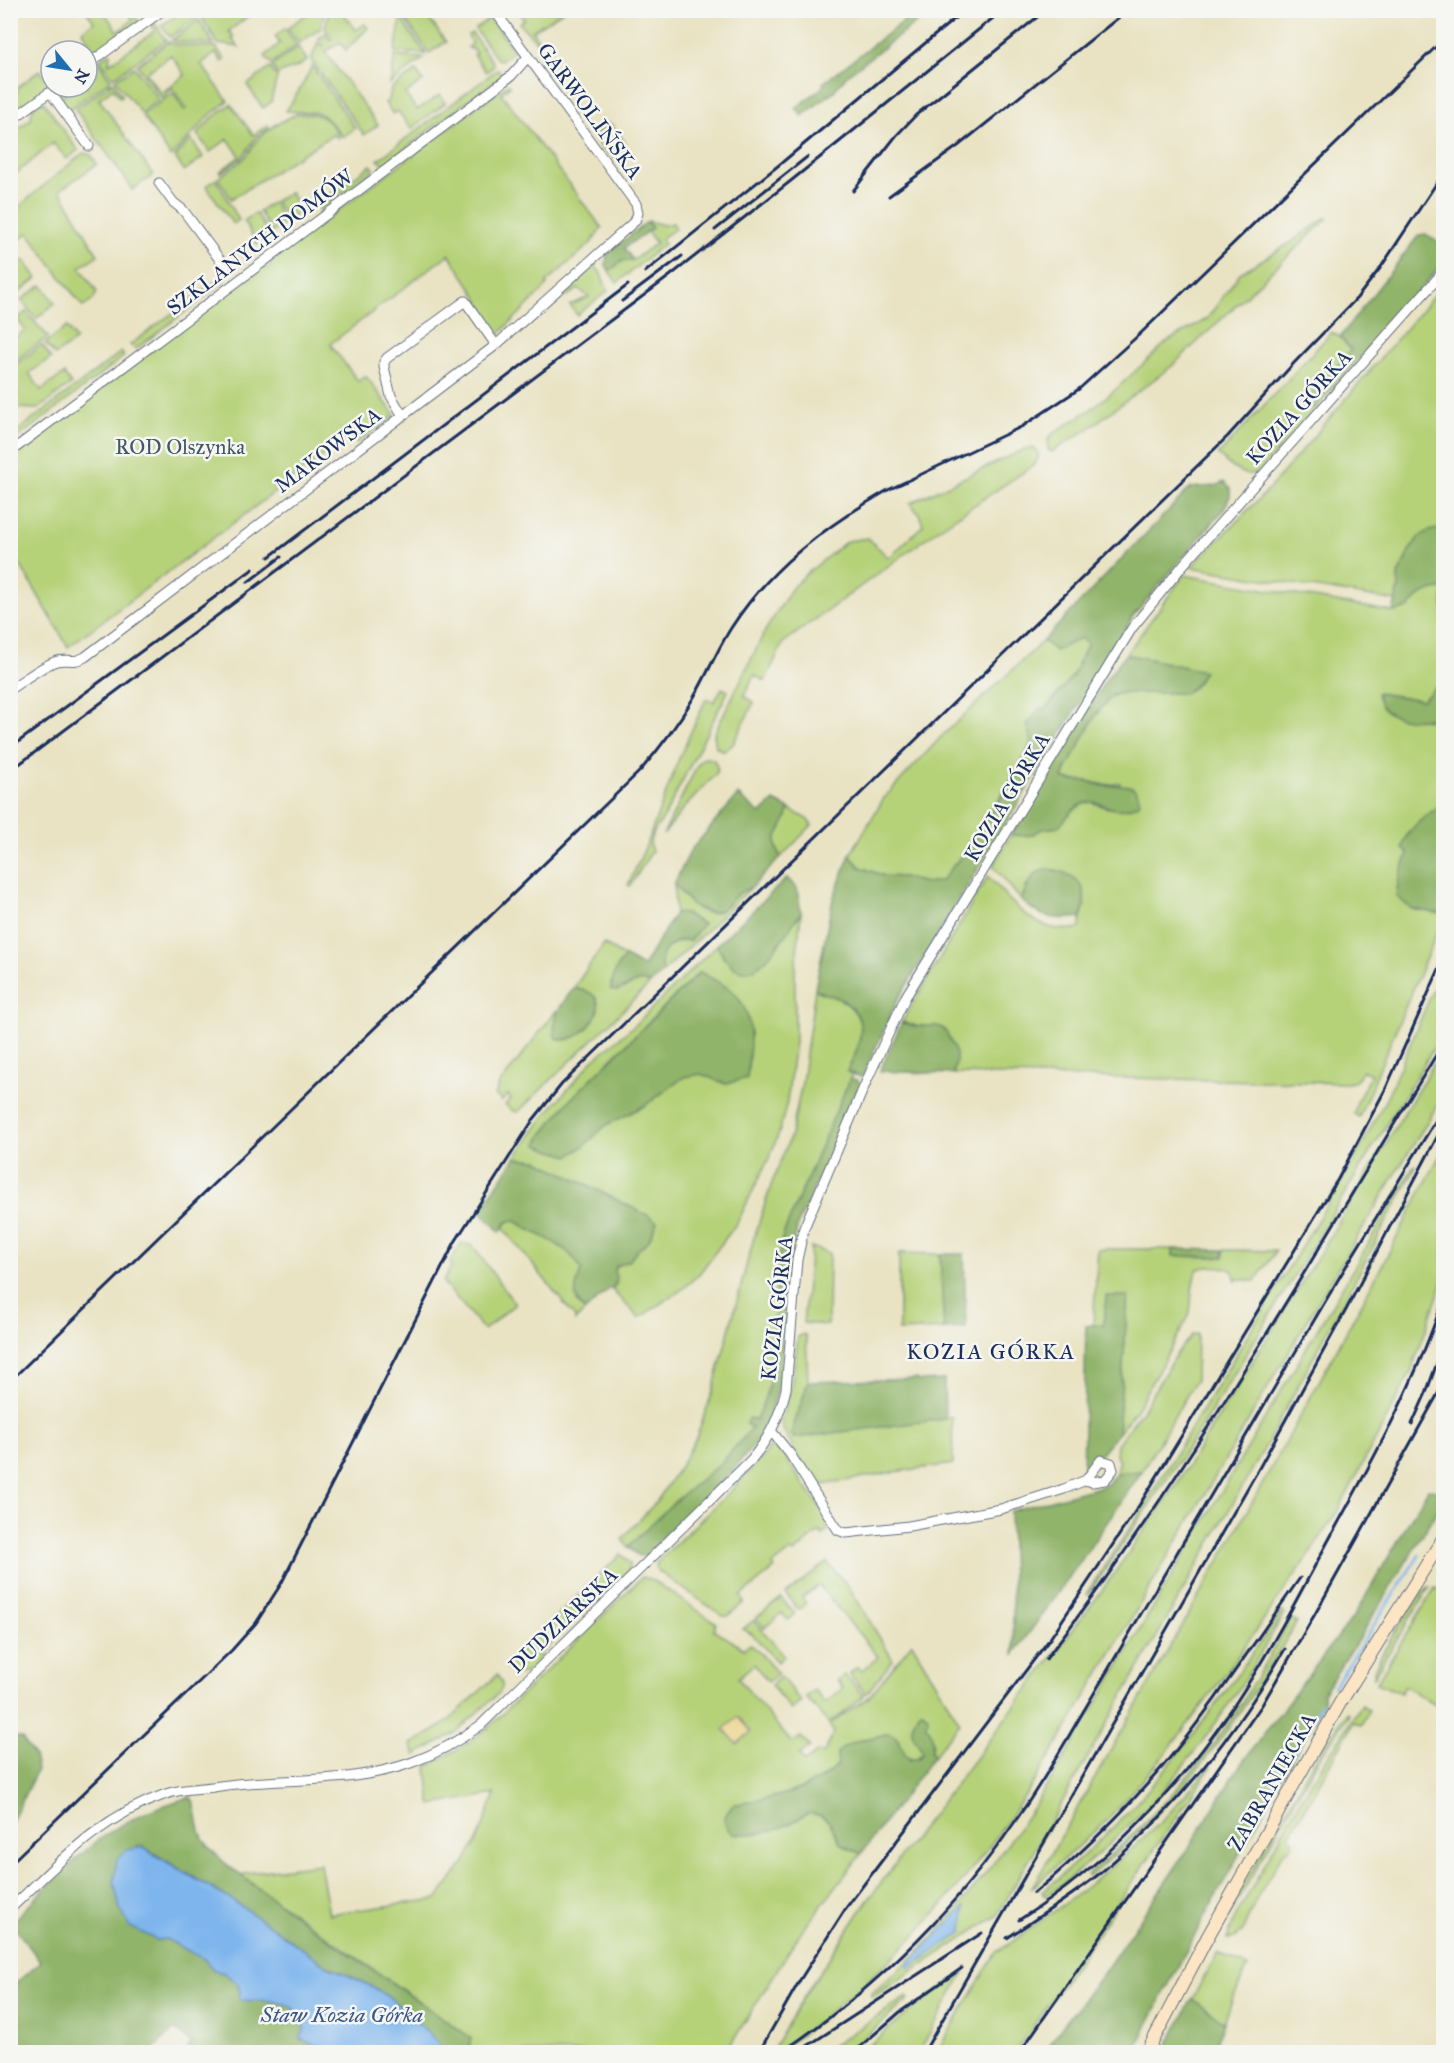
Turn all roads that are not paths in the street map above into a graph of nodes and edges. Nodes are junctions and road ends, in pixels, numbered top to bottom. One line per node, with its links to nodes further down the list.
1 (163, 10): 3 (street)
2 (494, 10): 4 (street, GARWOLIŃSKA)
3 (99, 56)
4 (528, 57): 10 (street, GARWOLIŃSKA); 15 (street, SZKLANYCH DOMÓW)
5 (40, 99): 7 (street)
6 (59, 99): 8 (street)
7 (10, 121)
8 (89, 146)
9 (159, 183): 11 (street)
10 (636, 204): 13 (street, MAKOWSKA)
11 (226, 268)
12 (1443, 271): 17 (street, KOZIA GÓRKA)
13 (496, 345): 14 (street, MAKOWSKA); 14 (street)
14 (403, 416): 16 (street, MAKOWSKA)
15 (10, 452)
16 (10, 690)
17 (772, 1432): 18 (street); 20 (street, DUDZIARSKA)
18 (1086, 1480)
19 (1443, 1537): 21 (main road, ZABRANIECKA)
20 (10, 1909)
21 (1147, 2052)

